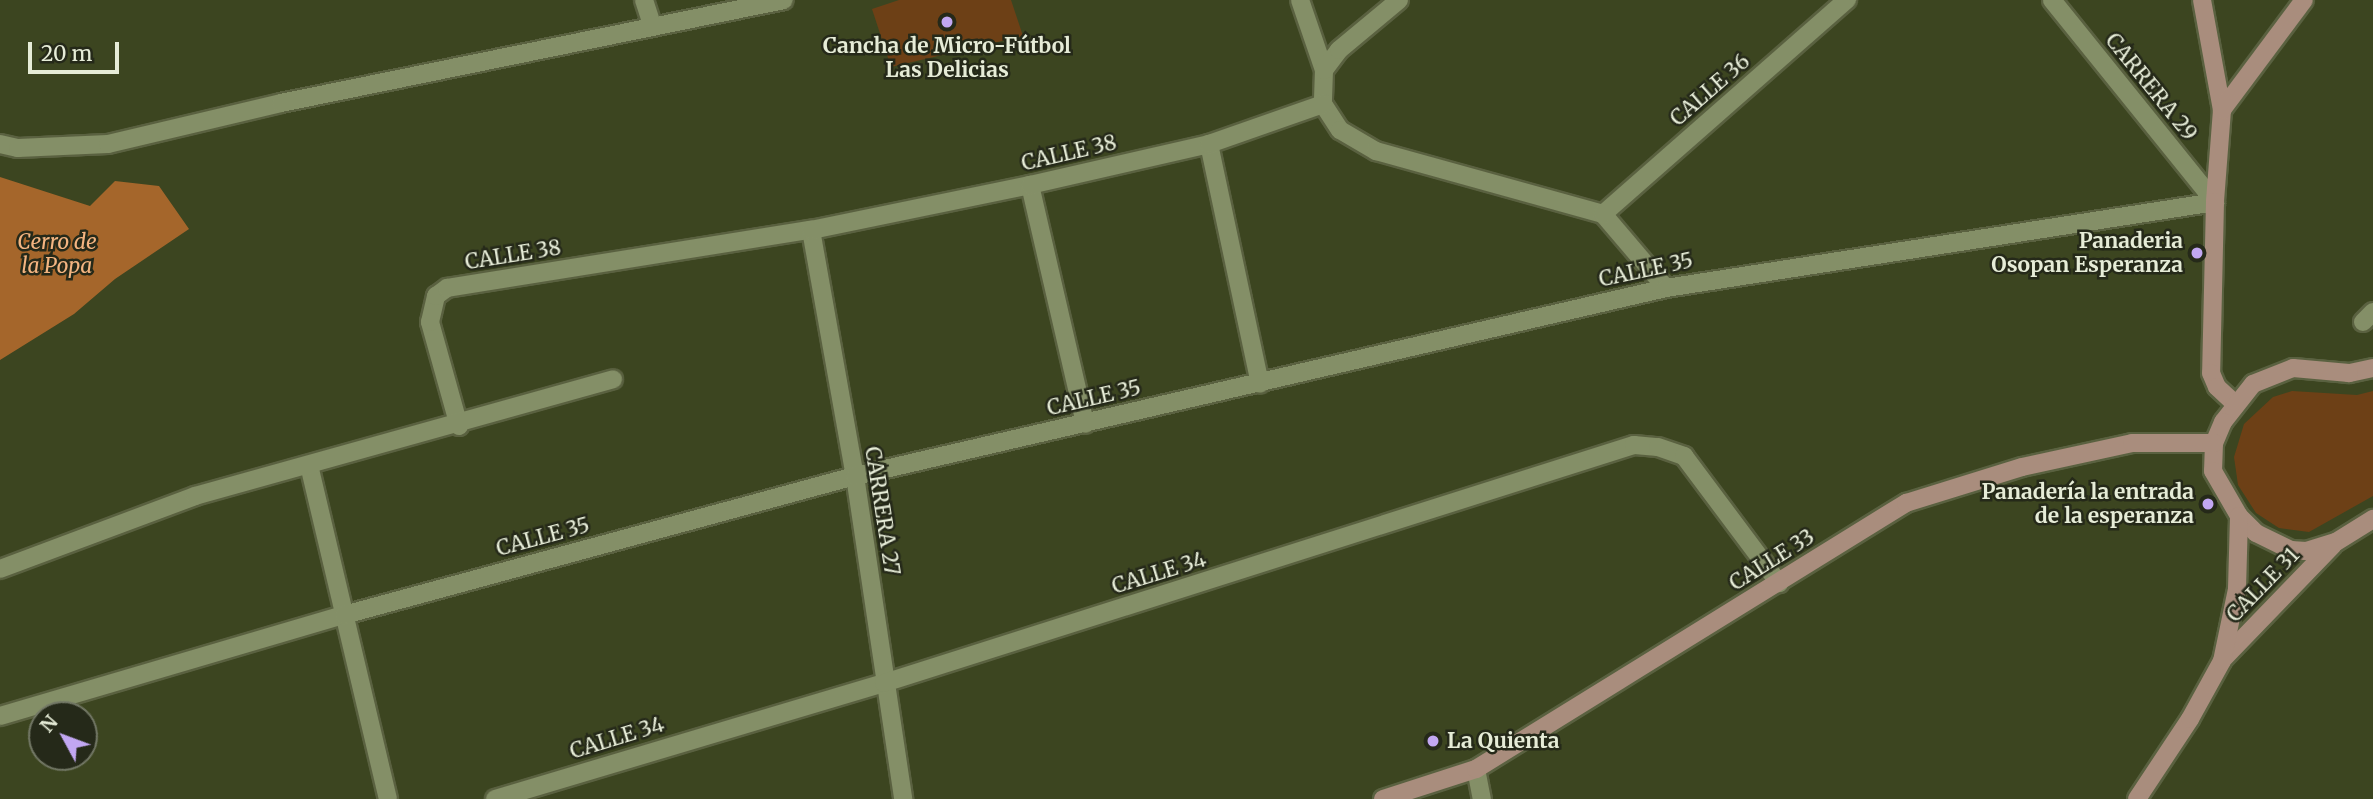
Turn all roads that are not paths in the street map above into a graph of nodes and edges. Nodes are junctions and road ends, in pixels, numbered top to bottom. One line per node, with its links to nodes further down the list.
1 (644, 0): 9 (street)
2 (784, 0): 9 (street)
3 (1300, 0): 10 (street)
4 (1399, 0): 10 (street)
5 (1847, 0): 17 (street, CALLE 36)
6 (2052, 0): 16 (street, CARRERA 29)
7 (2202, 0): 12 (street)
8 (2304, 0): 12 (street)
9 (653, 27): 13 (street)
10 (1324, 70): 11 (street)
11 (1323, 104): 14 (street, CALLE 38); 17 (street)
12 (2222, 110): 16 (street)
13 (0, 144)
14 (1209, 144): 15 (street, CALLE 38); 22 (street)
15 (1030, 185): 18 (street, CALLE 38); 24 (street)
16 (2215, 202): 19 (street, CALLE 35); 23 (street)
17 (1603, 214): 19 (street)
18 (811, 230): 25 (street, CALLE 38); 28 (street, CARRERA 27)
19 (1666, 288): 22 (street, CALLE 35)
20 (2373, 368): 23 (street)
21 (613, 379): 25 (street)
22 (1260, 384): 24 (street, CALLE 35)
23 (2234, 403): 26 (street)
24 (1085, 424): 28 (street, CALLE 35)
25 (459, 426): 27 (street)
26 (2214, 443): 29 (street); 33 (street, CALLE 33)
27 (309, 465): 32 (street); 34 (street)
28 (855, 476): 34 (street, CALLE 35); 36 (street, CARRERA 27)
29 (2239, 516): 31 (street); 35 (street, CALLE 31)
30 (2373, 519): 31 (street)
31 (2336, 542): 35 (street, CALLE 31)
32 (0, 569)
33 (1779, 583): 36 (street, CALLE 34); 38 (street, CALLE 33)
34 (344, 615): 37 (street, CALLE 35); 39 (street)
35 (2222, 661): 44 (street, CALLE 31)
36 (884, 682): 40 (street, CALLE 34); 41 (street, CARRERA 27)
37 (0, 716)
38 (1476, 769): 42 (street, CALLE 33); 43 (street)
39 (388, 799)
40 (495, 799)
41 (903, 799)
42 (1383, 799)
43 (1482, 799)
44 (2137, 799)

